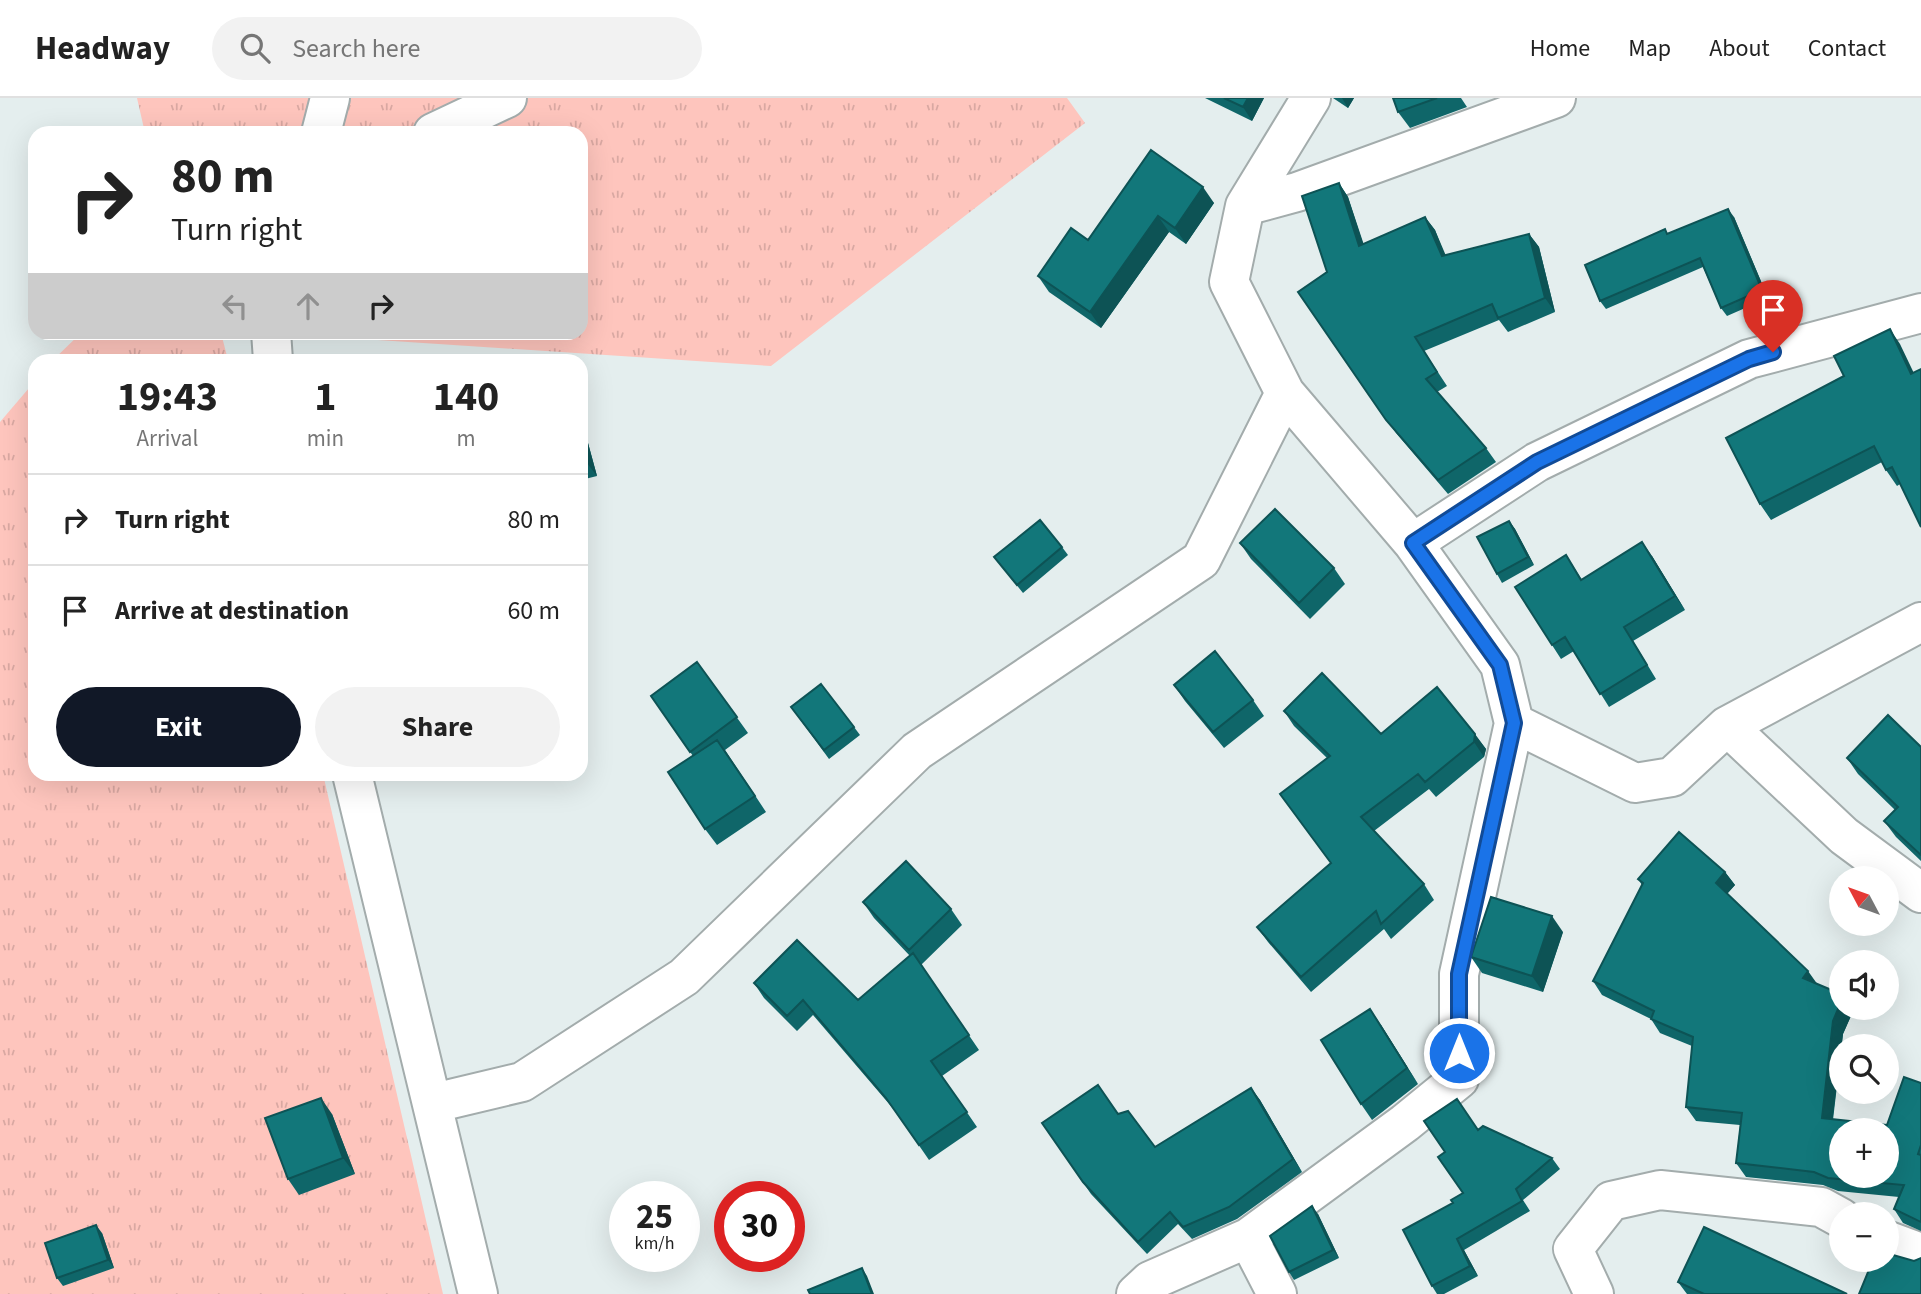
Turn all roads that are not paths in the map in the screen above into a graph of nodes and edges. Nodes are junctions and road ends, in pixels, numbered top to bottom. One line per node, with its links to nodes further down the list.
1 (330, 98): 5 (street)
2 (507, 98): 6 (street)
3 (1311, 98): 7 (street)
4 (1556, 98): 7 (street)
5 (323, 126)
6 (448, 126)
7 (1245, 206): 9 (street)
8 (1921, 313): 10 (street)
9 (1285, 393): 10 (street); 16 (street)
10 (1413, 543): 12 (street)
11 (1921, 622): 13 (street)
12 (1514, 723): 13 (street); 18 (street)
13 (1727, 726): 15 (street)
14 (354, 781): 16 (street)
15 (1921, 893)
16 (434, 1103): 22 (street)
17 (1829, 1211): 24 (street)
18 (1248, 1238): 21 (street); 23 (street)
19 (1899, 1245): 20 (street)
20 (1921, 1253)
21 (1149, 1290)
22 (478, 1294)
23 (1277, 1294)
24 (1594, 1294)

